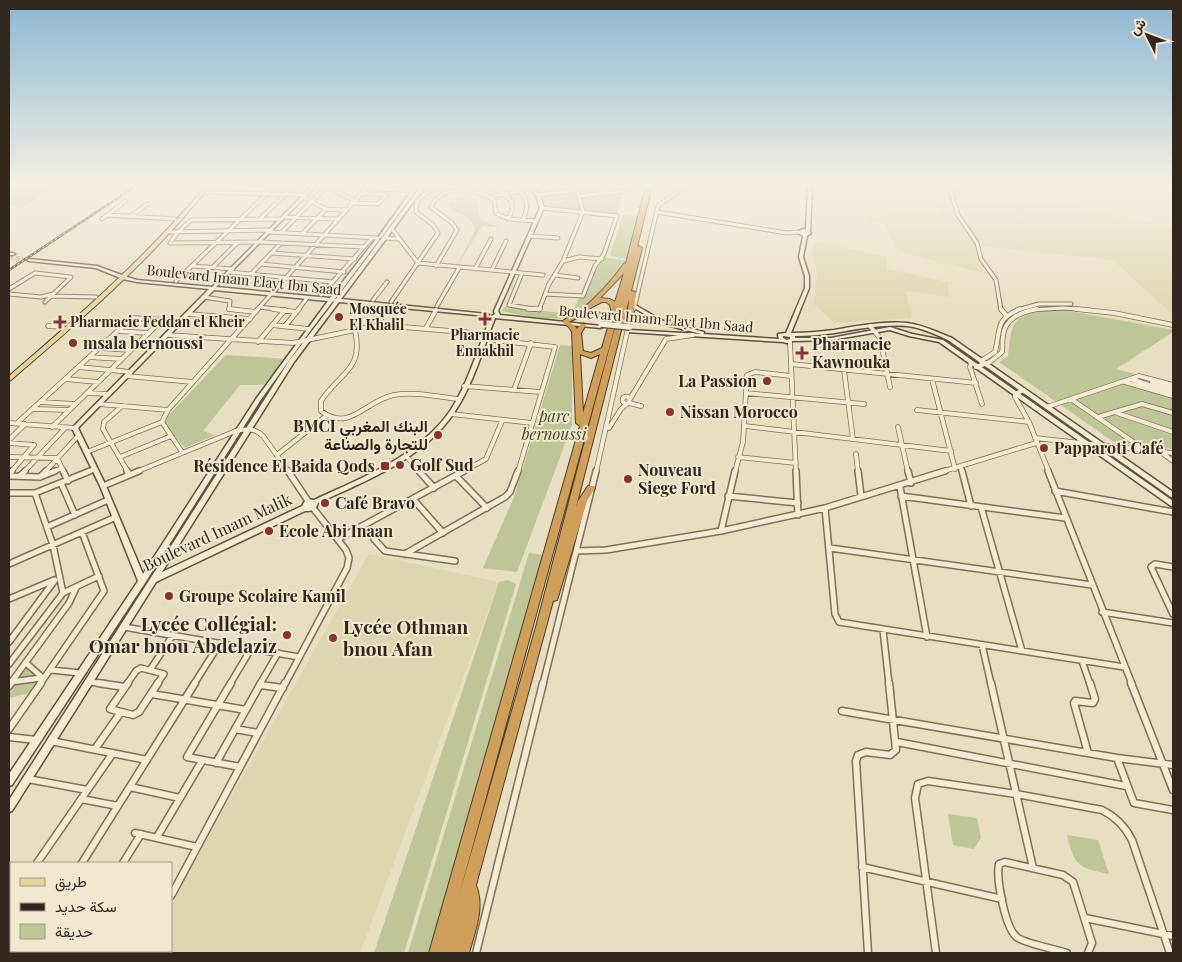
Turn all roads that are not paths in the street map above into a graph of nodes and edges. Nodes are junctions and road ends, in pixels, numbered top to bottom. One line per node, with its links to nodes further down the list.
1 (165, 231): 61 (main road)
2 (228, 231): 3 (street); 22 (street); 36 (street)
3 (270, 231): 23 (street); 35 (street)
4 (305, 231): 25 (street)
5 (328, 231): 26 (street)
6 (385, 231): 29 (street)
7 (389, 231): 29 (street)
8 (393, 231): 31 (street)
9 (439, 231): 47 (street)
10 (456, 231): 50 (street)
11 (532, 231): 28 (street, Boulevard Imam Malik)
12 (575, 231): 45 (street)
13 (612, 231): 44 (street)
14 (639, 231): 46 (highway)
15 (642, 231): 46 (highway)
16 (652, 231): 82 (street)
17 (777, 231): 24 (street)
18 (800, 231): 24 (street); 27 (street)
19 (807, 231): 27 (street)
20 (969, 231): 93 (street)
21 (170, 232): 22 (street); 61 (main road)
22 (178, 232): 36 (street)
23 (281, 233): 25 (street)
24 (790, 233): 27 (street)
25 (302, 234): 26 (street)
26 (324, 235): 29 (street); 38 (street)
27 (806, 235): 123 (street)
28 (530, 236): 30 (street); 58 (street, Boulevard Imam Malik)
29 (380, 238): 31 (street); 39 (street); 79 (street)
30 (558, 238)
31 (398, 239): 47 (street)
32 (491, 239): 54 (street)
33 (506, 241): 55 (street)
34 (238, 242): 35 (street); 36 (street); 51 (street)
35 (260, 242): 37 (street); 56 (street)
36 (217, 243): 49 (street)
37 (281, 243): 38 (street); 40 (street)
38 (316, 244): 39 (street); 41 (street)
39 (364, 248): 43 (street)
40 (271, 253): 41 (street); 48 (street)
41 (306, 255): 43 (street); 52 (street)
42 (31, 258): 61 (street)
43 (355, 258): 57 (street)
44 (602, 259): 45 (street); 73 (street)
45 (563, 261): 63 (street)
46 (633, 261): 92 (highway); 97 (highway); 107 (highway); 297 (highway)
47 (418, 263): 50 (street); 83 (street)
48 (261, 264): 52 (street); 60 (street)
49 (192, 266): 51 (street); 66 (street)
50 (436, 266): 53 (street)
51 (213, 267): 56 (street)
52 (296, 268): 57 (street); 64 (street)
53 (459, 268): 54 (street); 85 (street)
54 (475, 269): 55 (street)
55 (492, 270): 58 (street)
56 (231, 271): 60 (street); 69 (street)
57 (344, 272): 67 (street)
58 (514, 272): 59 (street); 91 (street, Boulevard Imam Malik)
59 (522, 273): 62 (street); 73 (street)
60 (251, 274): 64 (street)
61 (122, 275): 66 (street, Boulevard Imam Elayt Ibn Saad); 69 (street, Boulevard Imam Elayt Ibn Saad); 76 (main road); 145 (main road)
62 (543, 275)
63 (555, 275): 65 (street); 73 (street)
64 (286, 278): 67 (street); 71 (street)
65 (578, 278)
66 (176, 281): 69 (street, Boulevard Imam Elayt Ibn Saad)
67 (333, 282): 75 (street)
68 (387, 282): 80 (street)
69 (214, 286): 71 (street, Boulevard Imam Elayt Ibn Saad); 77 (street)
70 (9, 289): 74 (street)
71 (273, 292): 75 (street, Boulevard Imam Elayt Ibn Saad); 78 (street, Boulevard Imam Elayt Ibn Saad); 84 (street)
72 (9, 294): 74 (street)
73 (545, 294)
74 (52, 295): 76 (street); 81 (street)
75 (321, 295): 79 (street, Boulevard Imam Elayt Ibn Saad)
76 (96, 297): 109 (main road)
77 (203, 297): 88 (street); 90 (street)
78 (306, 298): 79 (street, Boulevard Imam Elayt Ibn Saad); 89 (street)
79 (335, 298): 80 (street, Boulevard Imam Elayt Ibn Saad); 83 (street, Boulevard Imam Elayt Ibn Saad); 110 (street); 127 (street)
80 (373, 300): 83 (street, Boulevard Imam Elayt Ibn Saad)
81 (45, 302)
82 (635, 303): 107 (street); 118 (street)
83 (391, 304): 85 (street, Boulevard Imam Elayt Ibn Saad); 106 (street)
84 (260, 307): 87 (street); 88 (street)
85 (437, 308): 91 (street, Boulevard Imam Elayt Ibn Saad); 111 (street)
86 (1086, 308): 93 (street); 102 (street); 135 (street)
87 (285, 310): 89 (street); 103 (street)
88 (256, 312): 94 (street)
89 (296, 312): 105 (street)
90 (188, 314): 94 (street); 96 (street)
91 (494, 314): 97 (street, Boulevard Imam Elayt Ibn Saad); 121 (street, Boulevard Imam Malik)
92 (614, 315): 100 (highway); 132 (highway)
93 (1006, 315): 135 (street)
94 (250, 319): 124 (street)
95 (162, 320): 96 (street); 99 (street); 101 (street)
96 (181, 321): 119 (street)
97 (566, 321): 100 (street, Boulevard Imam Elayt Ibn Saad); 220 (highway)
98 (896, 322): 108 (street); 113 (street); 135 (street)
99 (127, 323): 101 (street); 114 (street)
100 (584, 323): 107 (street, Boulevard Imam Elayt Ibn Saad, bridge); 132 (highway)
101 (157, 324): 116 (street)
102 (1173, 324)
103 (272, 325): 105 (street); 126 (street)
104 (48, 326): 109 (street)
105 (285, 326): 110 (street)
106 (376, 326): 111 (street); 112 (street)
107 (630, 326): 117 (street, Boulevard Imam Elayt Ibn Saad); 118 (street, Boulevard Imam Elayt Ibn Saad); 162 (street)
108 (870, 326): 115 (street); 123 (street)
109 (63, 327): 141 (main road)
110 (308, 328): 127 (street)
111 (426, 328): 121 (street)
112 (355, 330): 127 (street); 185 (street)
113 (896, 330): 115 (street); 137 (street)
114 (118, 331): 116 (street); 130 (street)
115 (874, 331): 123 (street); 143 (street)
116 (148, 333): 125 (street)
117 (660, 333): 120 (street, Boulevard Imam Elayt Ibn Saad); 167 (street)
118 (703, 333): 122 (street, Boulevard Imam Elayt Ibn Saad)
119 (167, 335): 124 (street); 128 (street)
120 (693, 335): 122 (street, Boulevard Imam Elayt Ibn Saad); 167 (street)
121 (485, 336): 129 (street); 153 (street, Boulevard Imam Malik)
122 (781, 338): 123 (street)
123 (790, 338): 136 (street)
124 (231, 340): 126 (street); 150 (street)
125 (139, 342): 128 (street); 131 (street)
126 (258, 342): 127 (street)
127 (302, 343): 188 (street); 189 (street)
128 (158, 344): 142 (street)
129 (530, 344): 155 (street); 158 (street)
130 (99, 348): 131 (street); 133 (street)
131 (131, 350): 134 (street)
132 (604, 350): 220 (highway)
133 (89, 357): 134 (street); 138 (street)
134 (121, 359): 139 (street)
135 (983, 362): 137 (street); 156 (street)
136 (791, 364): 140 (street); 144 (street)
137 (974, 365): 152 (street); 163 (street)
138 (78, 367): 139 (street); 148 (street)
139 (111, 369): 142 (street); 149 (street)
140 (844, 370): 143 (street); 169 (street)
141 (9, 374)
142 (129, 374): 150 (street); 161 (street)
143 (887, 374): 146 (street); 154 (street)
144 (791, 376): 160 (street); 164 (street)
145 (9, 379)
146 (932, 379): 152 (street); 181 (street)
147 (1131, 379): 151 (street); 157 (street); 157 (street)
148 (65, 380): 149 (street); 168 (street)
149 (98, 382): 159 (street)
150 (192, 382): 179 (street)
151 (1125, 382): 157 (street); 166 (street)
152 (976, 383): 173 (street)
153 (464, 386): 155 (street); 165 (street, Boulevard Imam Malik)
154 (890, 387)
155 (514, 390): 158 (street)
156 (1024, 390): 163 (street); 176 (street)
157 (1173, 391)
158 (541, 392): 194 (street)
159 (87, 393): 161 (street); 170 (street)
160 (746, 393): 164 (street); 197 (street)
161 (110, 394): 171 (street)
162 (612, 394): 167 (street); 203 (street)
163 (1015, 394): 191 (street); 212 (street)
164 (792, 398): 169 (street); 204 (street)
165 (459, 399): 184 (street, Boulevard Imam Malik); 185 (street)
166 (1071, 399): 176 (street); 186 (street)
167 (627, 400): 174 (street); 203 (street)
168 (41, 402): 170 (street); 177 (street)
169 (848, 402): 172 (street); 208 (street)
170 (75, 404): 178 (street)
171 (99, 404): 175 (street); 200 (street)
172 (864, 404)
173 (982, 404)
174 (642, 405)
175 (122, 406): 179 (street); 211 (street)
176 (1047, 407): 214 (street)
177 (34, 409): 178 (street); 193 (street)
178 (69, 410): 196 (street)
179 (168, 410): 190 (street)
180 (916, 410): 181 (street)
181 (940, 412): 191 (street); 216 (street)
182 (1117, 413): 183 (street); 186 (street); 205 (street)
183 (1173, 413)
184 (451, 414): 187 (street); 224 (street, Boulevard Imam Malik)
185 (326, 416): 223 (street)
186 (1098, 418): 215 (street)
187 (502, 420): 194 (street); 240 (street)
188 (245, 421): 189 (street); 201 (street)
189 (255, 421): 202 (street)
190 (162, 422): 207 (street); 211 (street)
191 (1029, 422): 209 (street)
192 (9, 423): 193 (street)
193 (17, 423): 195 (street)
194 (532, 423): 263 (street)
195 (25, 424): 196 (street); 210 (street)
196 (52, 426): 199 (street)
197 (745, 426): 204 (street); 229 (street)
198 (898, 427): 213 (street)
199 (65, 428): 200 (street); 227 (street)
200 (75, 428): 206 (street)
201 (238, 430): 202 (street); 219 (street); 287 (street)
202 (250, 430): 223 (street); 288 (street)
203 (606, 431): 248 (street)
204 (794, 432): 208 (street); 232 (street)
205 (1173, 432)
206 (78, 436): 218 (street); 230 (street)
207 (171, 436): 219 (street); 228 (street)
208 (853, 440): 213 (street)
209 (1035, 440): 212 (street); 233 (street); 249 (street)
210 (9, 442): 226 (street)
211 (112, 443): 218 (street); 228 (street)
212 (1089, 444): 214 (street); 259 (street)
213 (902, 446): 216 (street); 244 (street)
214 (1104, 446): 215 (street); 252 (street)
215 (1143, 449): 217 (street)
216 (951, 451): 235 (street)
217 (1159, 451): 221 (street); 231 (street)
218 (87, 452): 236 (street)
219 (182, 452): 237 (street)
220 (575, 452): 374 (highway)
221 (1173, 453)
222 (856, 454): 254 (street)
223 (277, 455): 260 (street)
224 (406, 456): 247 (street); 260 (street, Boulevard Imam Malik)
225 (9, 457): 226 (street)
226 (23, 457): 227 (street); 238 (street)
227 (37, 457): 230 (street); 239 (street)
228 (120, 457): 237 (street)
229 (738, 457): 232 (street); 253 (street)
230 (58, 458): 234 (street); 241 (street)
231 (1173, 461)
232 (796, 463): 258 (street)
233 (961, 467): 235 (street); 261 (street)
234 (62, 468): 241 (street); 242 (street)
235 (955, 469): 244 (street)
236 (95, 470): 242 (street); 245 (street)
237 (129, 474): 245 (street)
238 (9, 475): 239 (street)
239 (20, 476): 241 (street)
240 (456, 476): 247 (street); 263 (street)
241 (40, 477)
242 (68, 481): 243 (street)
243 (61, 483): 251 (street); 266 (street)
244 (911, 483): 246 (street)
245 (103, 486): 257 (street)
246 (900, 487): 254 (street); 255 (street)
247 (434, 488): 256 (street)
248 (591, 488): 278 (street); 297 (highway)
249 (1055, 491): 265 (street); 269 (street)
250 (9, 492): 251 (street)
251 (35, 493): 270 (street)
252 (1173, 495)
253 (728, 496): 258 (street); 271 (street)
254 (861, 496): 264 (street)
255 (901, 496): 261 (street); 280 (street)
256 (413, 499): 273 (street); 274 (street)
257 (108, 500): 266 (street); 268 (street)
258 (798, 503): 267 (street)
259 (1173, 504)
260 (310, 505): 274 (street); 288 (street, Boulevard Imam Malik)
261 (971, 506): 262 (street)
262 (981, 507): 269 (street); 284 (street)
263 (487, 508): 273 (street)
264 (825, 508): 267 (street); 277 (street)
265 (1173, 512)
266 (75, 515): 270 (street)
267 (798, 515): 271 (street)
268 (116, 517): 272 (street); 287 (street)
269 (1065, 518): 289 (street)
270 (47, 527): 276 (street)
271 (721, 531): 278 (street)
272 (82, 532): 276 (street); 285 (street)
273 (443, 533): 279 (street)
274 (338, 539): 307 (street)
275 (374, 539): 279 (street)
276 (53, 545): 282 (street); 286 (street)
277 (830, 548): 280 (street); 298 (street)
278 (576, 551): 377 (street)
279 (405, 554): 281 (street)
280 (913, 560): 284 (street); 300 (street)
281 (455, 561)
282 (9, 564)
283 (1173, 567): 294 (street)
284 (999, 572): 289 (street); 305 (street)
285 (100, 576): 290 (street); 312 (street)
286 (58, 579): 291 (street); 292 (street); 301 (street)
287 (142, 581): 288 (street, Boulevard Imam Malik); 314 (street)
288 (152, 581): 296 (street)
289 (1092, 585): 293 (street)
290 (76, 588): 291 (street); 309 (street)
291 (62, 592): 310 (street)
292 (9, 599)
293 (1102, 612): 295 (street); 311 (street)
294 (1173, 614)
295 (1173, 623)
296 (124, 627): 299 (street); 316 (street)
297 (541, 627): 367 (highway)
298 (883, 630): 300 (street); 327 (street)
299 (173, 635): 302 (street); 313 (street)
300 (927, 637): 303 (street)
301 (9, 642)
302 (220, 643): 304 (street); 322 (street)
303 (982, 645): 305 (street); 332 (street)
304 (251, 649): 306 (street); 323 (street)
305 (1022, 652): 308 (street)
306 (278, 653): 307 (street); 318 (street)
307 (299, 657): 320 (street)
308 (1082, 661): 311 (street); 338 (street)
309 (26, 663): 315 (street); 317 (street)
310 (9, 664)
311 (1124, 667): 343 (street)
312 (51, 670): 314 (street); 315 (street)
313 (150, 670): 319 (street); 321 (street)
314 (81, 673): 333 (street)
315 (43, 678): 317 (street); 328 (street)
316 (89, 682): 319 (street); 334 (street)
317 (10, 684)
318 (260, 685): 320 (street); 324 (street)
319 (124, 687): 326 (street)
320 (283, 688): 330 (street)
321 (152, 694): 322 (street); 326 (street)
322 (185, 699): 323 (street); 340 (street)
323 (218, 705): 324 (street); 341 (street)
324 (246, 710): 329 (street)
325 (842, 711): 327 (street)
326 (121, 712): 336 (street)
327 (894, 719): 332 (street); 335 (street)
328 (9, 729)
329 (235, 729): 330 (street); 342 (street)
330 (258, 733): 346 (street)
331 (9, 737): 333 (street)
332 (1003, 737): 338 (street); 344 (street)
333 (37, 740): 348 (street)
334 (51, 741): 336 (street); 347 (street)
335 (897, 742): 344 (street); 364 (street)
336 (94, 750): 337 (street)
337 (113, 753): 340 (street); 351 (street)
338 (1088, 753): 339 (street)
339 (1117, 758): 343 (street); 349 (street)
340 (147, 760): 350 (street)
341 (202, 761): 342 (street); 354 (street)
342 (216, 763): 346 (street)
343 (1162, 763): 345 (street); 352 (street)
344 (1009, 764): 349 (street); 353 (street)
345 (1173, 765)
346 (240, 768): 360 (street)
347 (27, 778): 351 (street); 357 (street)
348 (9, 782)
349 (1126, 786): 358 (street)
350 (130, 787): 354 (street); 356 (street)
351 (87, 790): 355 (street)
352 (1173, 790)
353 (1016, 794): 365 (street); 366 (street); 371 (street)
354 (180, 798): 359 (street)
355 (81, 799): 356 (street); 361 (street)
356 (118, 806): 362 (street)
357 (9, 808)
358 (1173, 810)
359 (157, 837): 360 (street); 363 (street)
360 (197, 847): 368 (street)
361 (38, 862)
362 (83, 862)
363 (124, 862)
364 (862, 867): 366 (street); 378 (street)
365 (1033, 868): 369 (street); 370 (street)
366 (927, 882): 369 (street); 379 (street)
367 (468, 885): 375 (highway); 376 (highway)
368 (172, 894)
369 (1002, 899): 373 (street)
370 (1086, 918): 371 (street); 381 (street)
371 (1164, 934): 372 (street); 382 (street)
372 (1173, 936)
373 (1053, 952): 380 (street)
374 (436, 953)
375 (450, 953)
376 (462, 953)
377 (476, 953)
378 (868, 953)
379 (936, 953)
380 (1068, 953)
381 (1088, 953)
382 (1170, 953)

